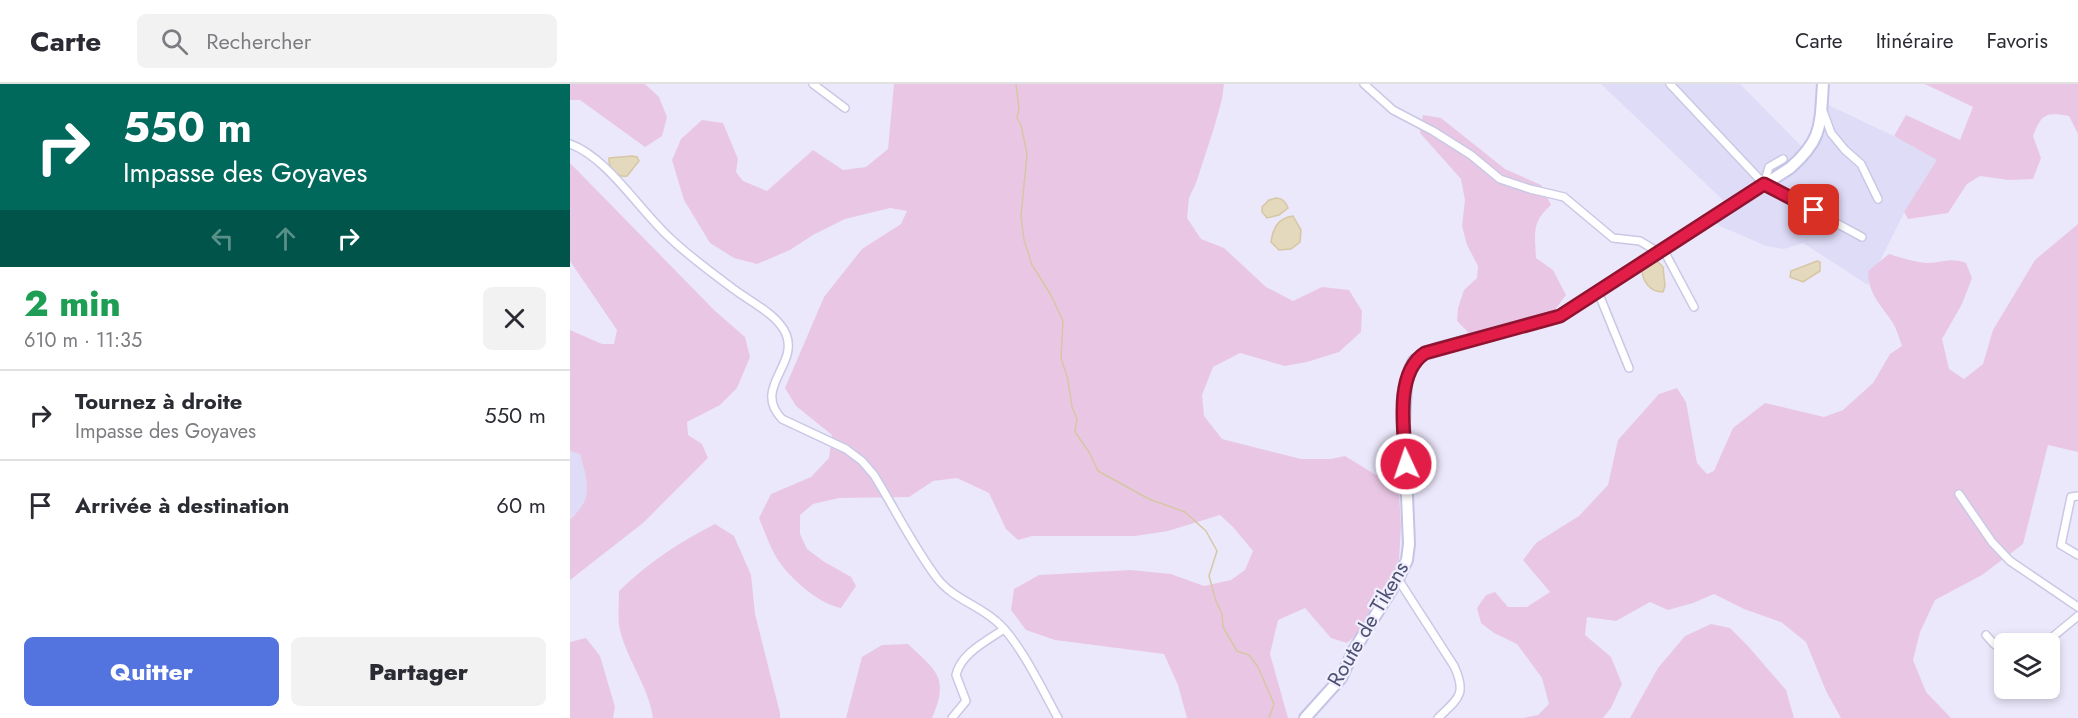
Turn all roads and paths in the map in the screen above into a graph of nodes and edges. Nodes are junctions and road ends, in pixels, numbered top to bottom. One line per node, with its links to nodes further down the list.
1 (813, 84): 5 (street)
2 (1364, 84): 12 (street)
3 (1670, 84): 9 (street)
4 (1824, 84): 6 (street, Route de Tikens)
5 (844, 108)
6 (1821, 108): 9 (street, Route de Tikens); 10 (street)
7 (570, 144): 22 (street)
8 (1783, 159): 9 (street)
9 (1764, 184): 11 (street); 12 (street, Route de Tikens)
10 (1878, 199)
11 (1863, 237)
12 (1661, 251): 13 (street, Route de Tikens); 14 (street)
13 (1598, 292): 15 (street); 19 (street, Route de Tikens)
14 (1694, 307)
15 (1629, 368)
16 (1959, 494): 20 (street)
17 (2078, 496): 18 (street)
18 (2078, 555)
19 (1398, 579): 28 (street, Route de Tikens); 29 (street)
20 (2078, 608)
21 (2078, 616): 23 (street)
22 (1004, 629): 26 (street); 27 (street)
23 (2057, 633)
24 (1986, 635): 25 (street)
25 (1994, 644)
26 (952, 718)
27 (1058, 718)
28 (1305, 718)
29 (1438, 718)

